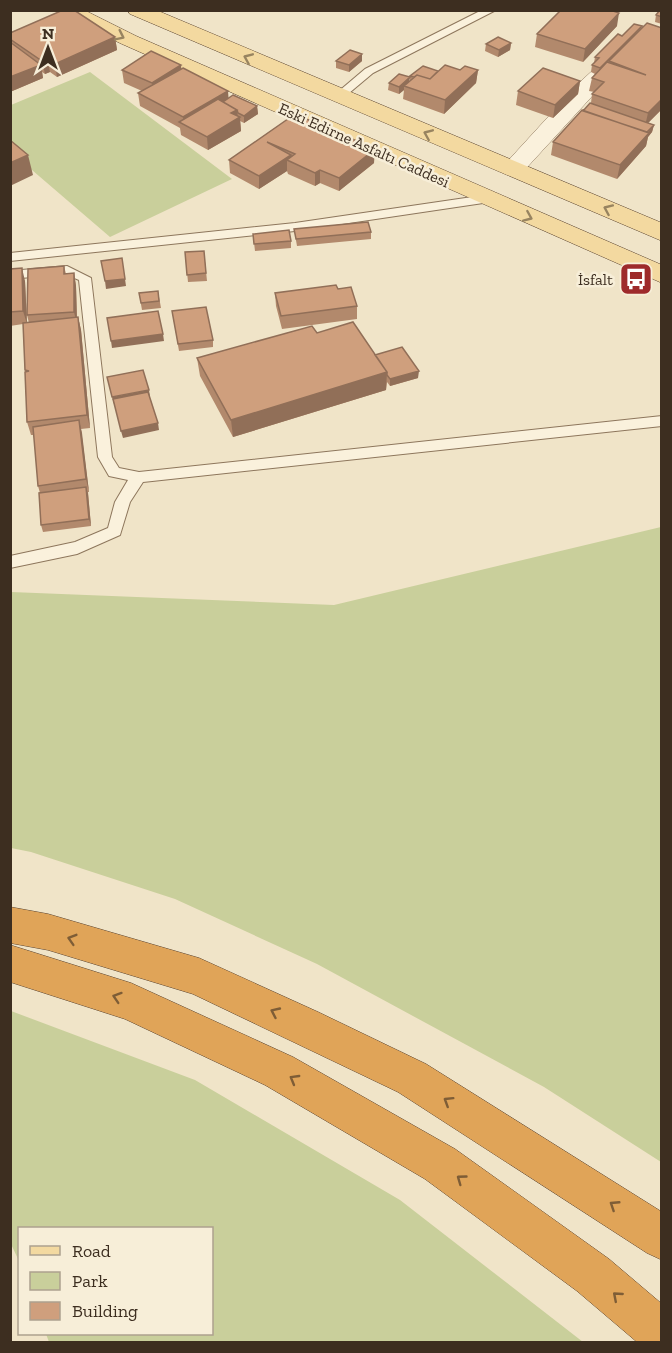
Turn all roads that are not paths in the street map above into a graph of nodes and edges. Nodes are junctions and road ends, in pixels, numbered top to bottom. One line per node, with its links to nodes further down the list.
1 (67, 10): 7 (main road, Eski Edirne Asfaltı Caddesi, one-way to 7)
2 (137, 10): 5 (main road, Eski Edirne Asfaltı Caddesi, one-way to 2)
3 (491, 10): 5 (lane)
4 (633, 45): 6 (street)
5 (338, 97): 6 (main road, Eski Edirne Asfaltı Caddesi, one-way to 5)
6 (513, 169): 8 (main road, Eski Edirne Asfaltı Caddesi, one-way to 6)
7 (486, 199): 9 (lane); 11 (main road, Eski Edirne Asfaltı Caddesi, one-way to 11)
8 (662, 233)
9 (10, 257)
10 (10, 275): 13 (lane)
11 (662, 275)
12 (662, 421): 13 (lane)
13 (139, 477): 14 (lane)
14 (10, 562)
15 (10, 925): 17 (highway, one-way to 15)
16 (10, 963): 18 (highway, one-way to 16)
17 (662, 1238)
18 (662, 1334)

